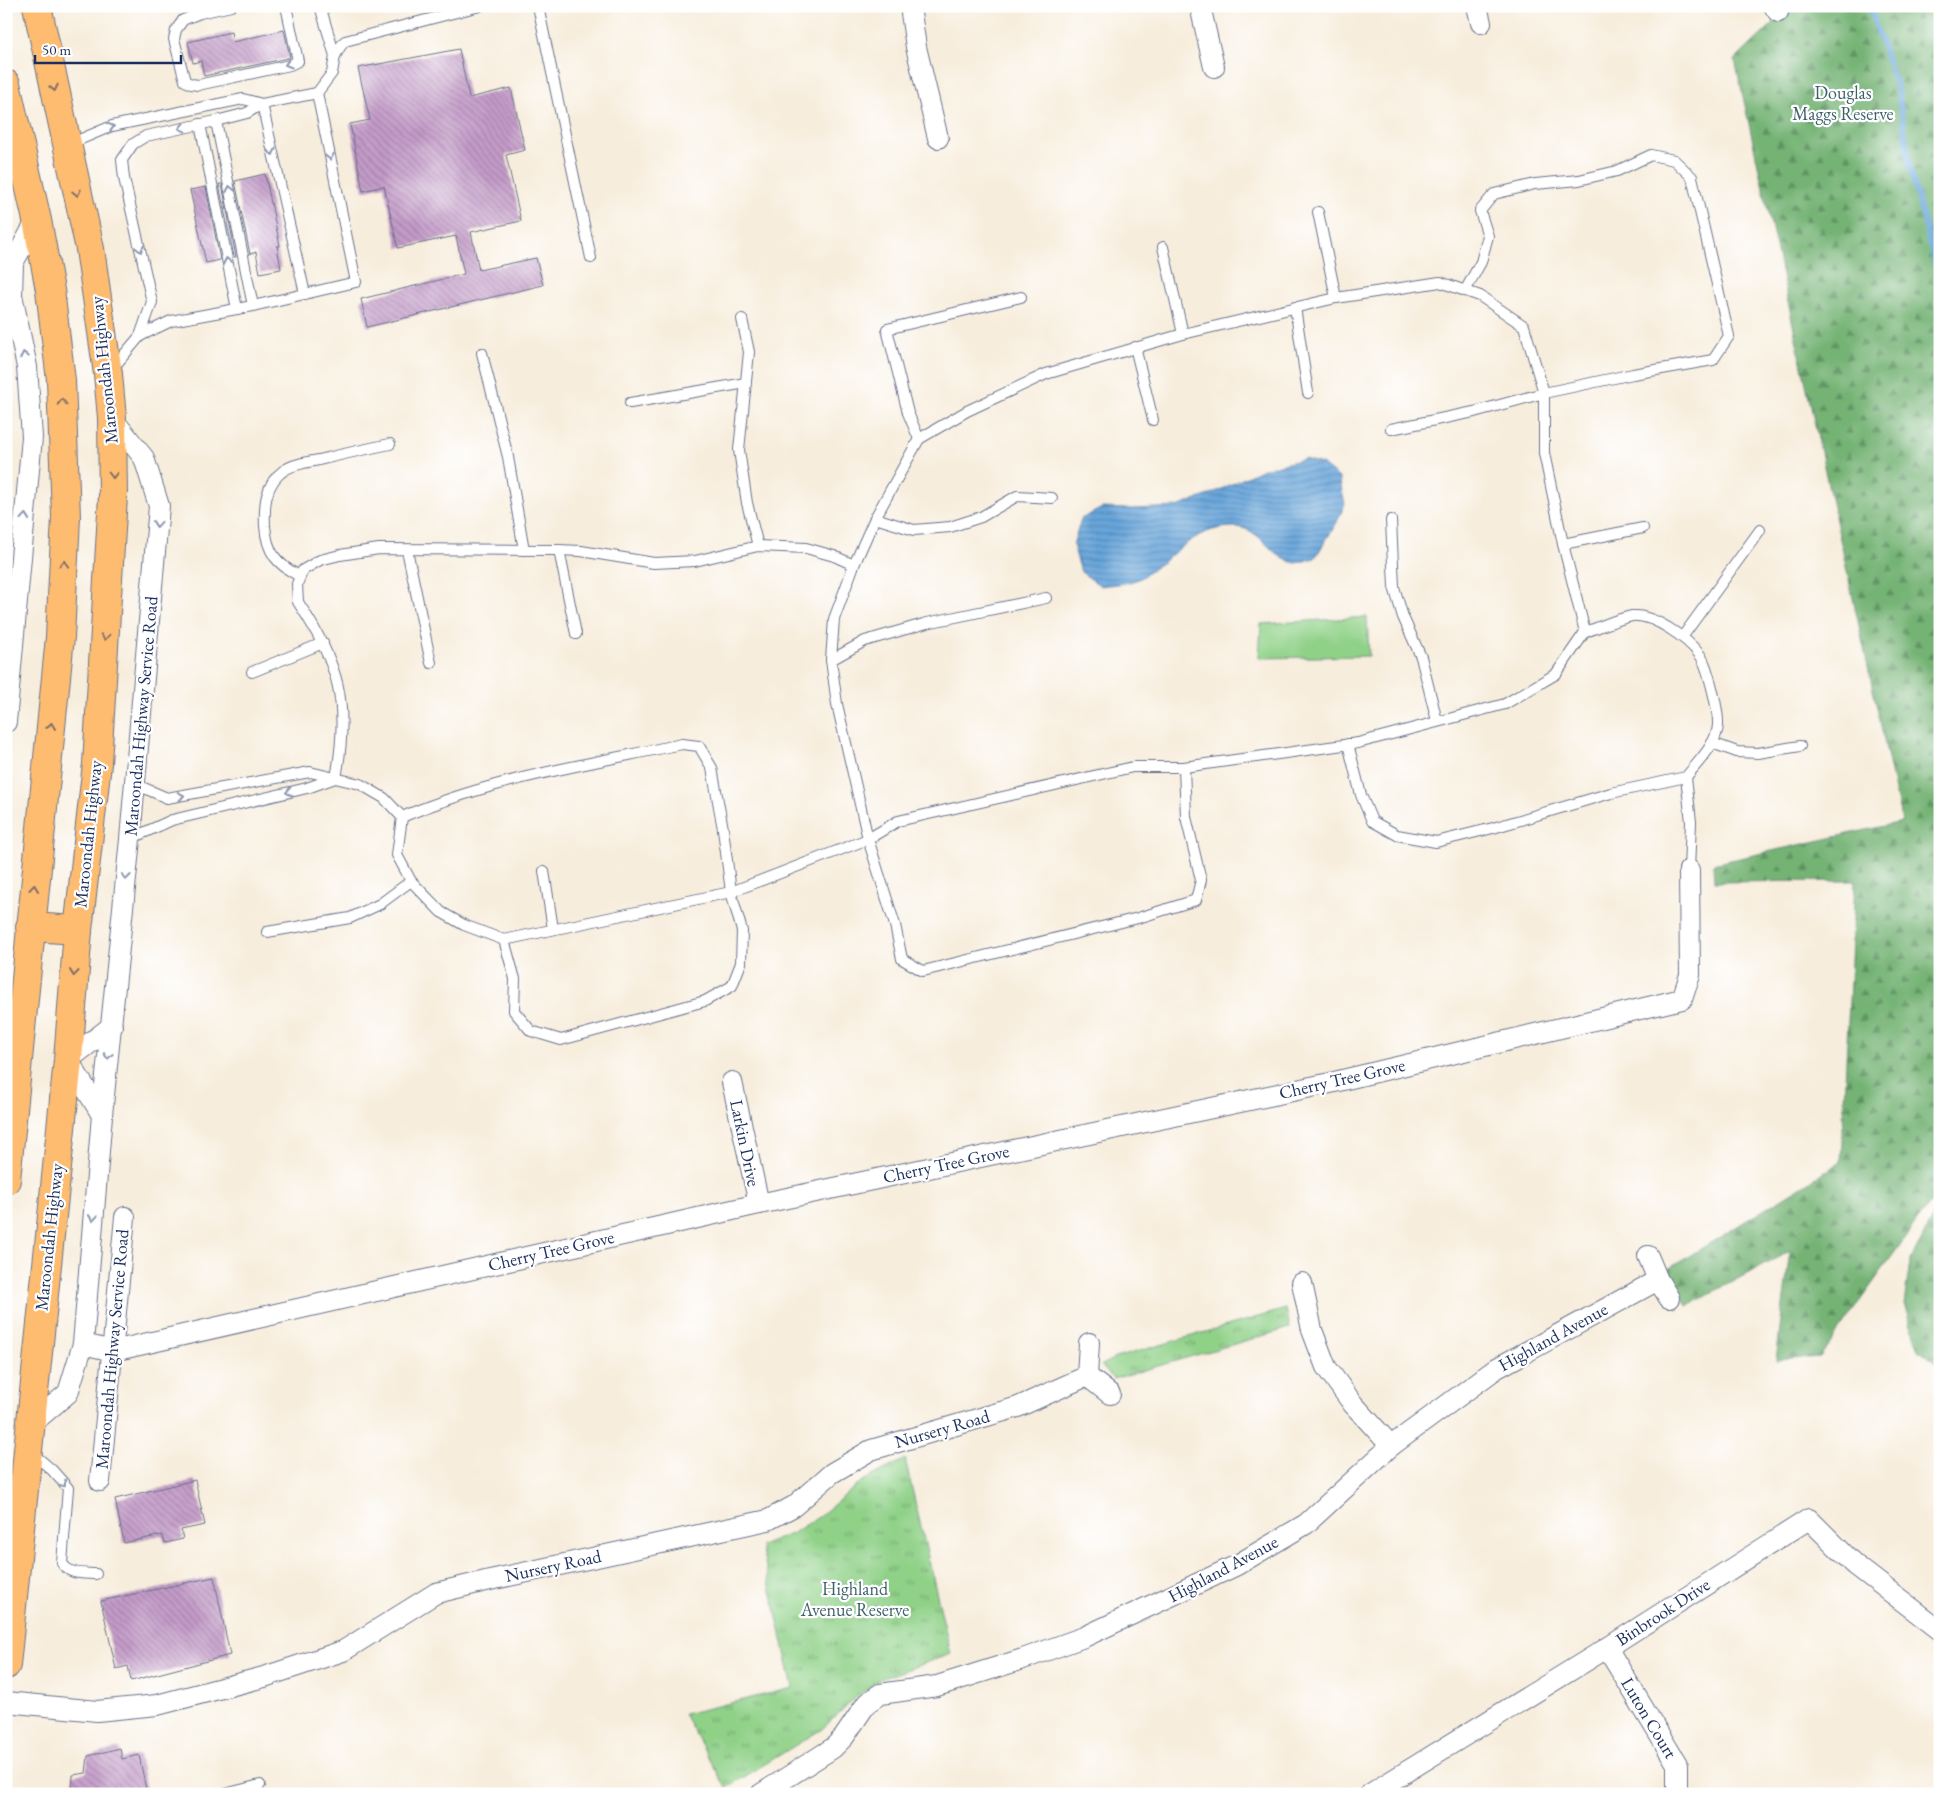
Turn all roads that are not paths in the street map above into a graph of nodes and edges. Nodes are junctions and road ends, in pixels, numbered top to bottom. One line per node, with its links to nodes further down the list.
1 (37, 6): 18 (highway, Maroondah Highway, one-way to 18)
2 (231, 6): 3 (lane, one-way to 2)
3 (286, 6)
4 (320, 6): 9 (lane)
5 (480, 6): 9 (lane)
6 (538, 6): 23 (lane)
7 (910, 6): 17 (street)
8 (1200, 6): 10 (street)
9 (335, 56): 12 (lane)
10 (1214, 66)
11 (6, 84): 14 (highway)
12 (317, 93): 13 (lane); 25 (lane, one-way to 25)
13 (262, 104): 15 (lane); 18 (lane, one-way to 13); 25 (lane, one-way to 25)
14 (10, 121): 19 (highway)
15 (216, 121): 16 (lane); 28 (lane, one-way to 15)
16 (200, 124): 30 (lane, one-way to 16); 33 (lane, one-way to 33)
17 (938, 138)
18 (66, 145): 19 (highway); 36 (highway, Maroondah Highway, one-way to 36)
19 (16, 171): 21 (highway)
20 (1318, 212): 27 (lane)
21 (38, 220): 56 (street, one-way to 21); 83 (highway, one-way to 21)
22 (1163, 247): 32 (lane)
23 (592, 258)
24 (1465, 291): 27 (lane); 39 (lane); 39 (lane)
25 (304, 294): 28 (lane)
26 (1021, 296): 44 (lane)
27 (1336, 298): 29 (lane)
28 (253, 306): 30 (lane)
29 (1295, 307): 32 (lane); 38 (lane)
30 (236, 309): 33 (lane)
31 (742, 320): 37 (lane)
32 (1183, 334): 34 (lane)
33 (140, 336): 36 (lane)
34 (1135, 347): 42 (lane); 44 (lane)
35 (482, 353): 54 (lane)
36 (108, 374): 41 (highway, Maroondah Highway)
37 (746, 384): 40 (lane); 52 (lane)
38 (1308, 393)
39 (1544, 393): 43 (lane); 51 (lane)
40 (630, 403)
41 (112, 418): 75 (street, Maroondah Highway Service Road, one-way to 75); 85 (highway, Maroondah Highway, one-way to 85)
42 (1153, 420)
43 (1391, 429)
44 (919, 439): 47 (lane)
45 (390, 444): 58 (lane)
46 (1052, 498): 47 (lane)
47 (875, 518): 57 (lane)
48 (1391, 520): 68 (lane)
49 (1642, 528): 51 (lane)
50 (1760, 530): 62 (lane)
51 (1563, 544): 60 (lane)
52 (758, 546): 55 (lane); 57 (lane)
53 (407, 550): 54 (lane); 58 (lane); 65 (lane)
54 (524, 550): 55 (lane)
55 (559, 550): 61 (lane)
56 (14, 560): 67 (street)
57 (854, 565): 64 (lane)
58 (299, 576): 63 (lane)
59 (1046, 598): 64 (lane)
60 (1585, 632): 62 (lane); 68 (lane)
61 (576, 634)
62 (1683, 636): 69 (lane)
63 (323, 643): 66 (lane); 74 (lane)
64 (832, 660): 77 (lane)
65 (431, 663)
66 (252, 672)
67 (6, 722)
68 (1437, 722): 70 (lane)
69 (1712, 743): 71 (lane); 73 (lane)
70 (1348, 744): 72 (lane); 73 (lane)
71 (1800, 746)
72 (1184, 767): 77 (lane); 77 (lane)
73 (1686, 777): 79 (lane)
74 (336, 778): 75 (lane, one-way to 74); 76 (lane); 78 (lane, one-way to 78)
75 (135, 784): 78 (street, Maroondah Highway Service Road)
76 (402, 817): 81 (lane); 82 (lane)
77 (868, 839): 82 (lane)
78 (130, 840): 88 (street, Maroondah Highway Service Road, one-way to 88)
79 (1689, 870): 94 (street, Cherry Tree Grove)
80 (544, 871): 84 (lane)
81 (411, 881): 86 (lane); 87 (lane)
82 (731, 892): 84 (lane); 87 (lane)
83 (30, 927): 85 (highway); 89 (highway)
84 (553, 928): 87 (lane)
85 (78, 930): 90 (highway, Maroondah Highway, one-way to 90)
86 (267, 932)
87 (504, 940)
88 (112, 1026): 90 (street); 92 (street, Maroondah Highway Service Road, one-way to 92)
89 (13, 1035): 93 (highway)
90 (68, 1060): 92 (street); 105 (highway, Maroondah Highway)
91 (732, 1082): 94 (street, Larkin Drive)
92 (102, 1115): 101 (street, Maroondah Highway Service Road, one-way to 101)
93 (6, 1180)
94 (759, 1204): 102 (street, Cherry Tree Grove)
95 (125, 1217): 102 (street, Maroondah Highway Service Road)
96 (1648, 1256): 97 (street)
97 (1658, 1280): 99 (street); 106 (street, Highland Avenue)
98 (1302, 1283): 106 (street)
99 (1669, 1298)
100 (1089, 1343): 103 (street)
101 (82, 1344): 102 (street, Cherry Tree Grove); 105 (street, Maroondah Highway Service Road)
102 (113, 1351): 107 (street, Maroondah Highway Service Road)
103 (1087, 1376): 104 (street); 112 (street, Nursery Road)
104 (1110, 1394)
105 (29, 1438): 108 (lane, one-way to 108); 111 (highway, Maroondah Highway)
106 (1391, 1446): 116 (street, Highland Avenue)
107 (100, 1481)
108 (96, 1574)
109 (1940, 1630): 110 (street, Binbrook Drive)
110 (1607, 1648): 114 (street, Luton Court); 117 (street, Binbrook Drive)
111 (6, 1665)
112 (6, 1702)
113 (260, 1785): 115 (lane)
114 (1678, 1791)
115 (225, 1794)
116 (761, 1794)
117 (1370, 1794)

